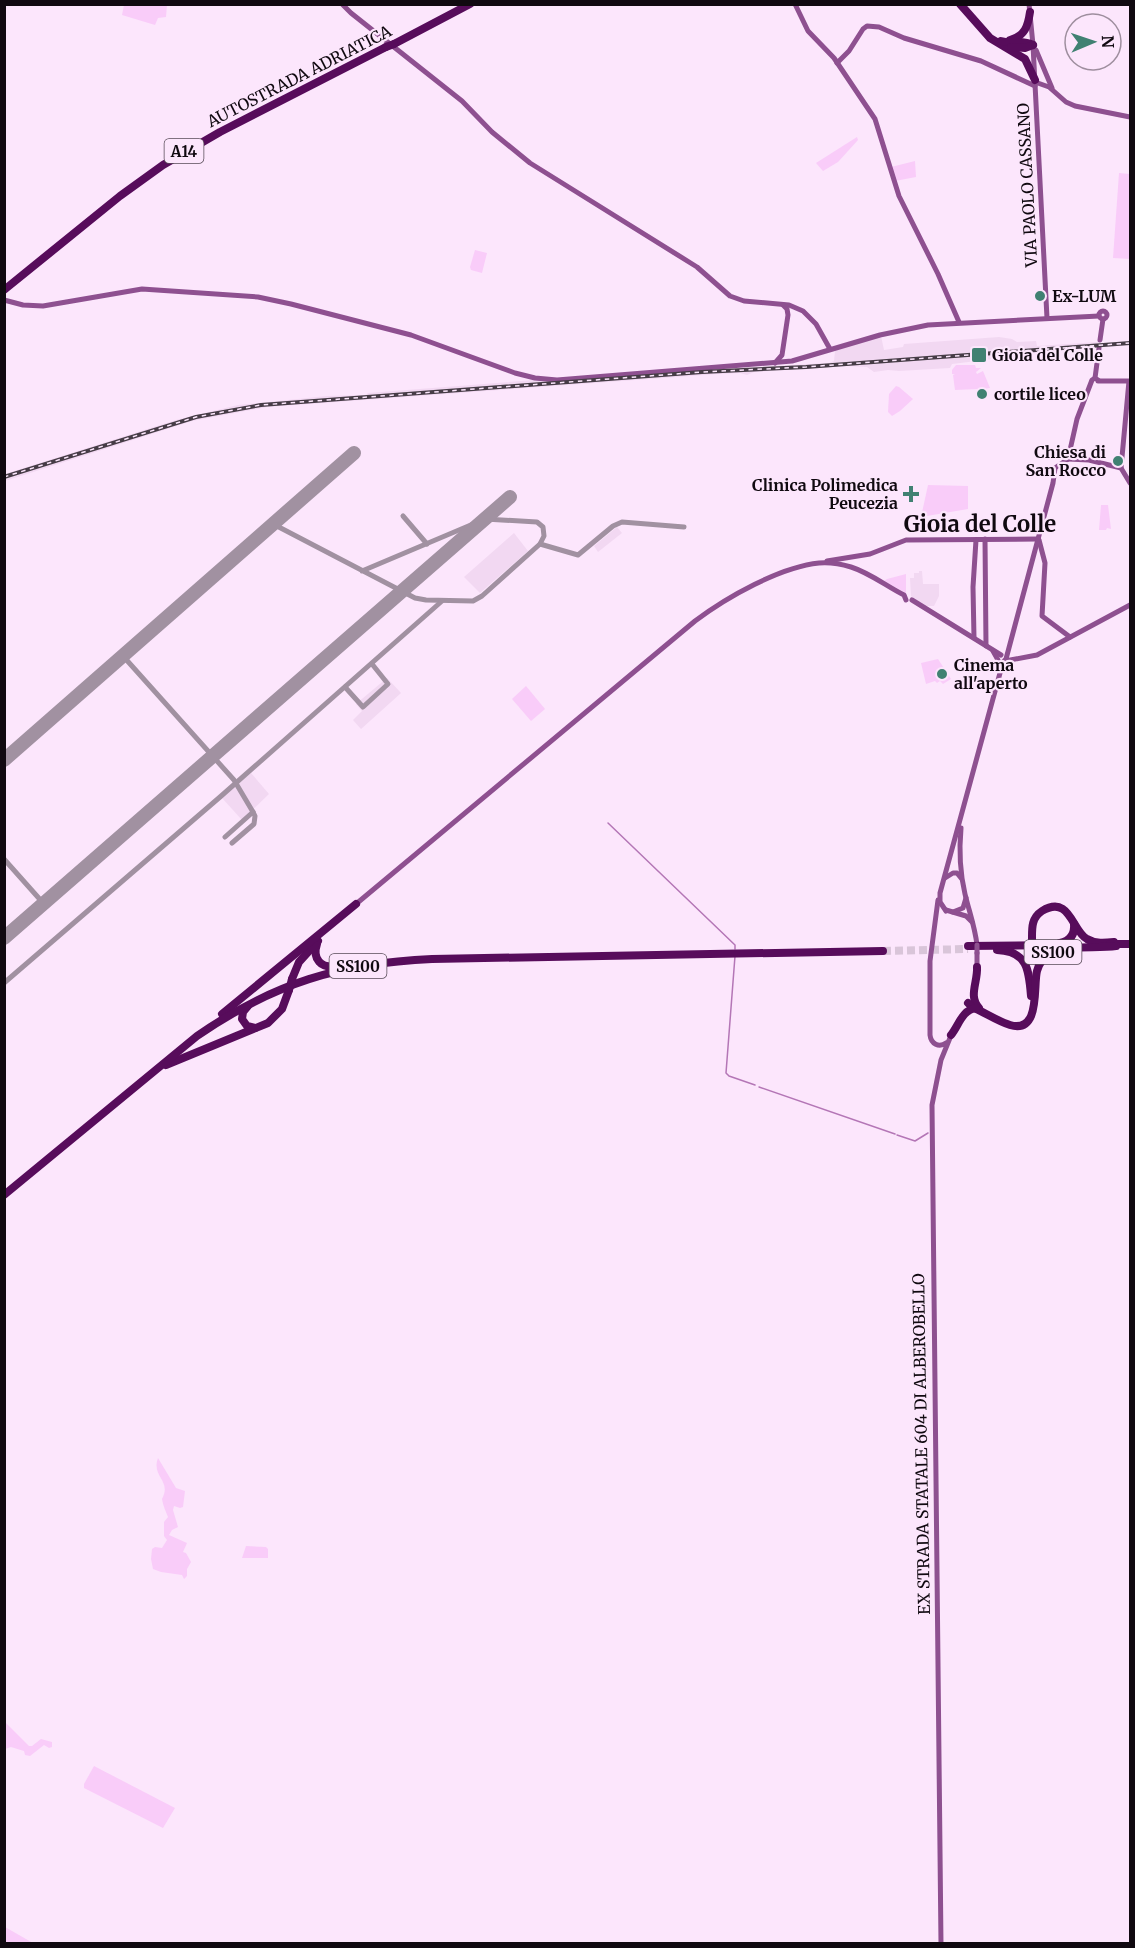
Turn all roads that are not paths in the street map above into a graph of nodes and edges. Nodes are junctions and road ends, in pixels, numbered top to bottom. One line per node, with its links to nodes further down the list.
1 (342, 4): 19 (main road)
2 (462, 4): 9 (highway, AUTOSTRADA ADRIATICA / A14)
3 (470, 4): 9 (highway, AUTOSTRADA ADRIATICA / A14)
4 (795, 4): 11 (main road)
5 (961, 5): 8 (highway)
6 (1030, 7): 7 (main road); 8 (highway); 10 (main road)
7 (1033, 33): 10 (main road); 12 (main road)
8 (1001, 43): 10 (highway); 13 (highway)
9 (389, 44): 17 (highway, AUTOSTRADA ADRIATICA / A14)
10 (1033, 44): 13 (main road, VIA PAOLO CASSANO)
11 (837, 63): 13 (main road); 21 (main road)
12 (1047, 78): 13 (main road); 15 (main road)
13 (1035, 82): 14 (main road); 14 (main road); 20 (main road, VIA PAOLO CASSANO)
14 (1049, 87): 15 (main road)
15 (1055, 92): 16 (main road)
16 (1131, 117)
17 (4, 288)
18 (4, 300): 25 (main road)
19 (789, 311): 24 (main road); 25 (main road)
20 (1047, 318): 21 (main road); 22 (main road)
21 (959, 322): 24 (main road)
22 (1100, 340)
23 (1099, 348): 26 (main road)
24 (830, 349): 25 (main road)
25 (782, 359)
26 (1095, 380): 27 (main road); 28 (main road)
27 (1068, 459): 28 (main road); 30 (main road, EX STRADA STATALE 604 DI ALBEROBELLO)
28 (1121, 468): 29 (main road)
29 (1131, 483)
30 (1038, 538): 31 (main road); 35 (main road); 38 (main road, EX STRADA STATALE 604 DI ALBEROBELLO)
31 (985, 539): 32 (main road); 37 (main road)
32 (976, 540): 33 (main road); 36 (main road)
33 (820, 562): 36 (main road); 44 (main road)
34 (1131, 605): 35 (main road)
35 (1070, 637): 38 (main road)
36 (974, 638): 37 (main road)
37 (986, 646): 38 (main road)
38 (1003, 659): 39 (main road, EX STRADA STATALE 604 DI ALBEROBELLO)
39 (962, 815): 40 (main road, EX STRADA STATALE 604 DI ALBEROBELLO); 41 (main road, EX STRADA STATALE 604 DI ALBEROBELLO)
40 (962, 879): 41 (main road); 43 (main road, EX STRADA STATALE 604 DI ALBEROBELLO)
41 (943, 883): 42 (main road, EX STRADA STATALE 604 DI ALBEROBELLO)
42 (940, 893): 45 (main road); 46 (main road, EX STRADA STATALE 604 DI ALBEROBELLO)
43 (966, 898): 45 (main road); 48 (main road, EX STRADA STATALE 604 DI ALBEROBELLO)
44 (356, 904): 49 (highway, SS100); 62 (highway, SS100)
45 (949, 911): 46 (main road); 48 (main road)
46 (935, 913): 61 (main road, EX STRADA STATALE 604 DI ALBEROBELLO)
47 (1072, 917): 50 (highway, SS100); 51 (highway, SS100); 58 (highway, SS100, bridge)
48 (975, 932): 53 (main road, EX STRADA STATALE 604 DI ALBEROBELLO)
49 (321, 939): 54 (highway, SS100); 56 (highway, SS100)
50 (1131, 944): 51 (highway, SS100); 52 (highway, SS100)
51 (1010, 946): 53 (highway, SS100)
52 (1116, 946): 53 (highway, SS100); 58 (highway, SS100)
53 (973, 948): 55 (main road, EX STRADA STATALE 604 DI ALBEROBELLO); 58 (highway, SS100)
54 (376, 961): 56 (highway, SS100); 62 (highway, SS100)
55 (977, 967): 57 (main road, EX STRADA STATALE 604 DI ALBEROBELLO); 59 (highway)
56 (290, 985): 60 (highway, SS100); 60 (highway, SS100); 63 (highway, SS100)
57 (968, 1003): 59 (highway); 61 (main road, EX STRADA STATALE 604 DI ALBEROBELLO)
58 (1033, 1007): 59 (highway)
59 (977, 1008): 61 (highway)
60 (257, 1028): 63 (highway, SS100)
61 (949, 1038): 65 (main road, EX STRADA STATALE 604 DI ALBEROBELLO)
62 (183, 1044): 64 (highway, SS100)
63 (115, 1104): 64 (highway, SS100)
64 (4, 1193)
65 (940, 1944)

